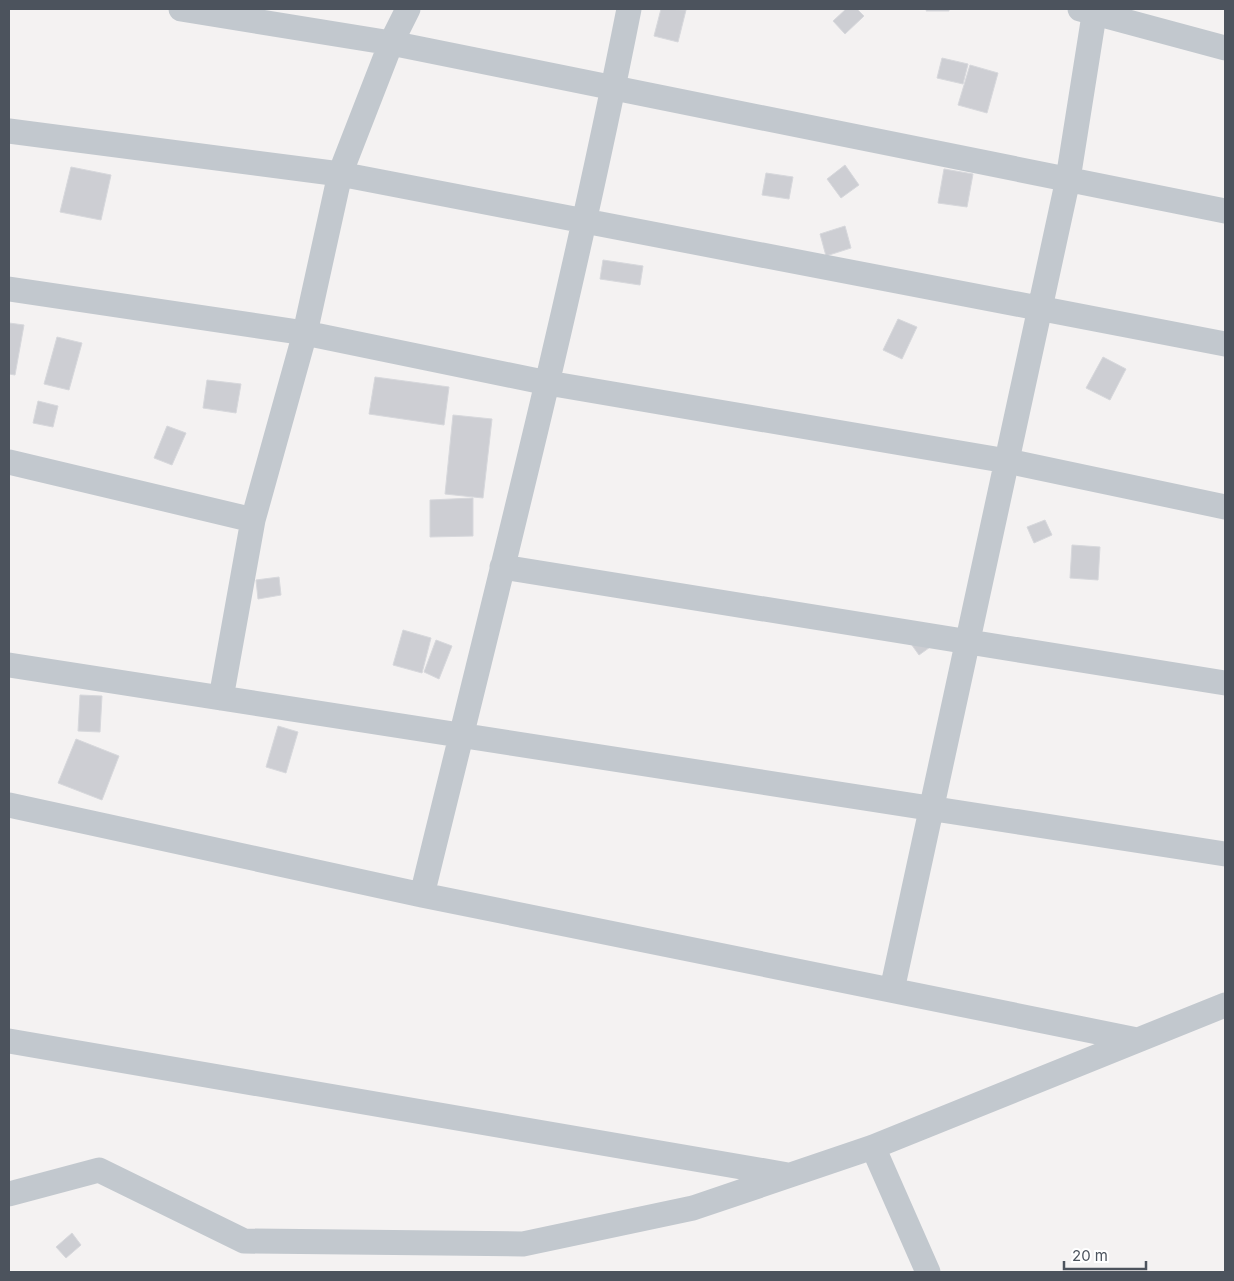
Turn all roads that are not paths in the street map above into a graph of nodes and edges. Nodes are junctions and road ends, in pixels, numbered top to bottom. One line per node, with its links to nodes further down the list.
1 (181, 9): 5 (street)
2 (408, 9): 5 (street)
3 (629, 9): 7 (street)
4 (1090, 10): 6 (street); 10 (street)
5 (391, 43): 7 (street); 9 (street)
6 (1225, 48)
7 (614, 88): 10 (street); 12 (street)
8 (9, 130): 9 (street)
9 (340, 174): 12 (street); 15 (street)
10 (1068, 179): 11 (street); 14 (street)
11 (1225, 211)
12 (584, 221): 14 (street); 17 (street)
13 (9, 289): 15 (street)
14 (1040, 308): 16 (street); 18 (street)
15 (306, 333): 17 (street); 21 (street)
16 (1225, 344)
17 (548, 383): 18 (street); 22 (street)
18 (1007, 461): 20 (street); 23 (street)
19 (9, 462): 21 (street)
20 (1225, 507)
21 (254, 520): 26 (street)
22 (502, 567): 23 (street); 27 (street)
23 (967, 642): 25 (street); 29 (street)
24 (9, 665): 26 (street)
25 (1225, 684)
26 (221, 698): 27 (street)
27 (461, 736): 29 (street); 31 (street)
28 (9, 805): 31 (street)
29 (931, 809): 30 (street); 32 (street)
30 (1225, 854)
31 (422, 895): 32 (street)
32 (892, 990): 34 (street)
33 (1225, 1005): 34 (street)
34 (1137, 1040): 36 (street)
35 (9, 1041): 37 (street)
36 (873, 1147): 37 (street); 41 (street)
37 (790, 1175): 38 (street)
38 (33, 1188): 39 (street); 40 (street)
39 (9, 1194)
40 (9, 1214)
41 (928, 1272)

